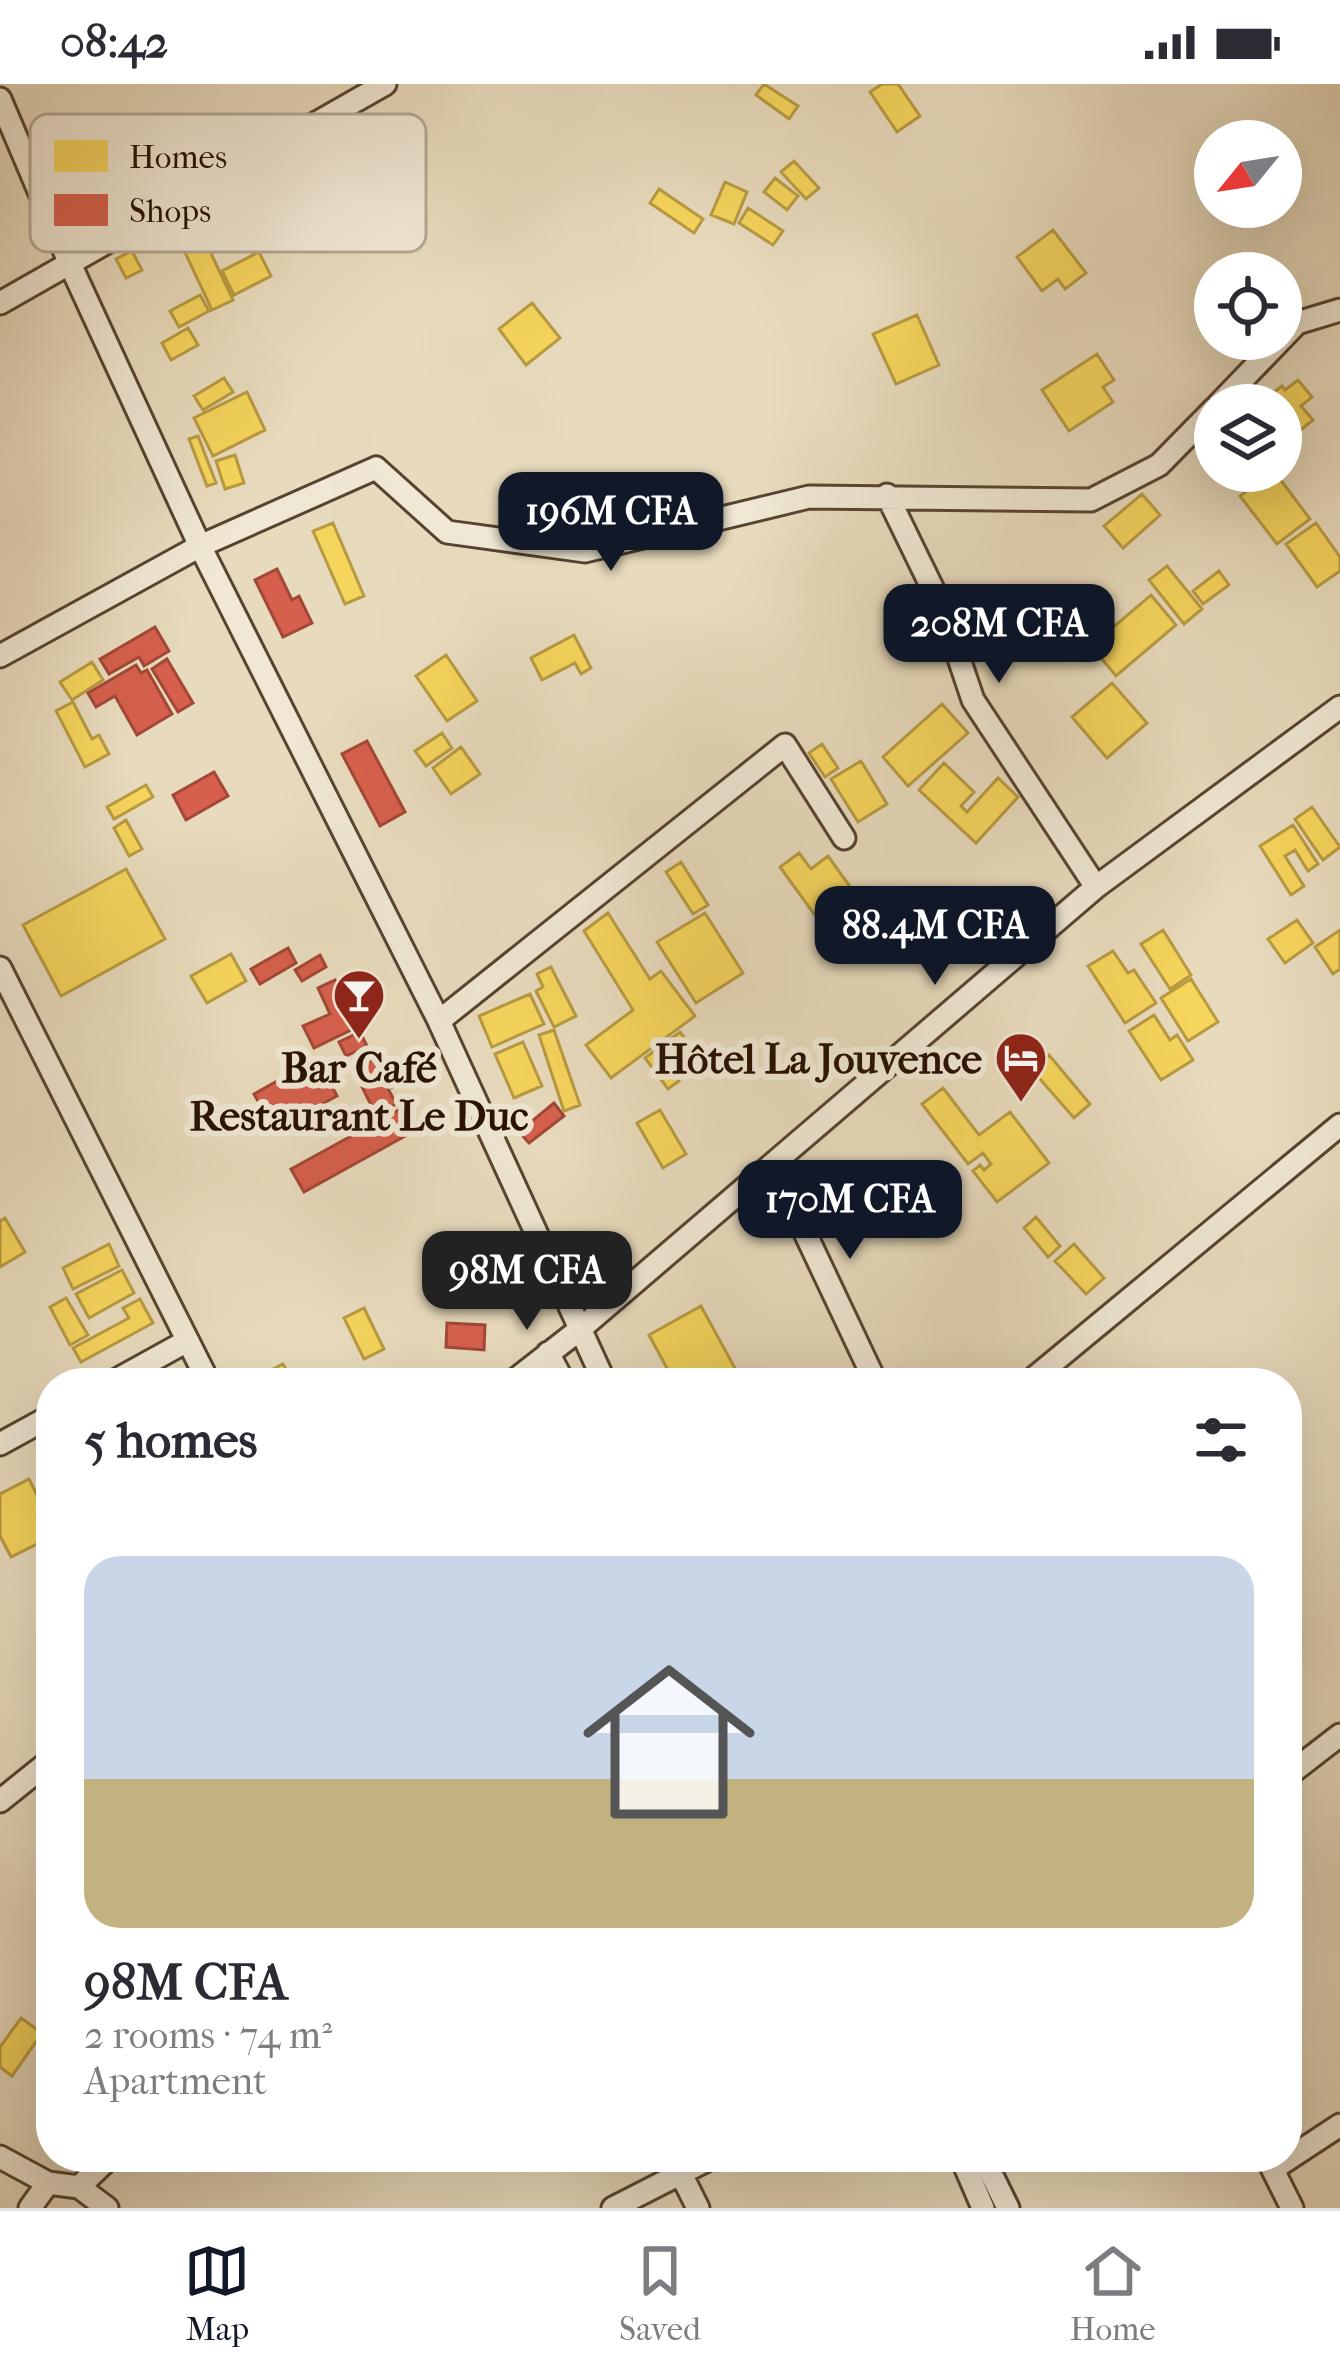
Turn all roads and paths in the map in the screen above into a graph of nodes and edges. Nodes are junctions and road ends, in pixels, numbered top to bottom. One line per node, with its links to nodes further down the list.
1 (385, 84): 2 (street)
2 (360, 90): 4 (street)
3 (0, 99): 5 (street)
4 (320, 114)
5 (30, 170)
6 (65, 252): 8 (street)
7 (90, 252): 8 (street)
8 (70, 264): 9 (street); 14 (street)
9 (0, 303)
10 (1340, 310): 11 (street)
11 (1239, 384)
12 (1194, 430): 13 (street)
13 (887, 495): 14 (street); 18 (street)
14 (200, 546): 15 (street); 21 (street)
15 (0, 656)
16 (1340, 707): 18 (street)
17 (844, 838): 21 (street)
18 (1096, 887): 23 (street)
19 (0, 968): 20 (street)
20 (9, 1005): 25 (street)
21 (439, 1021): 24 (street)
22 (1340, 1125): 33 (street)
23 (773, 1165): 24 (street); 32 (street)
24 (579, 1330): 26 (street); 31 (street)
25 (188, 1341): 27 (street); 28 (street)
26 (548, 1353): 29 (street); 30 (street)
27 (138, 1368)
28 (202, 1368)
29 (530, 1368)
30 (556, 1368)
31 (598, 1368)
32 (869, 1368)
33 (1046, 1368)
34 (36, 1424): 35 (street)
35 (0, 1444)
36 (1340, 1735): 37 (street)
37 (1302, 1764)
38 (36, 1772): 39 (street)
39 (0, 1801)
40 (1340, 2125): 41 (street)
41 (1302, 2146)
42 (0, 2157): 49 (street)
43 (94, 2172): 50 (street)
44 (685, 2172): 48 (street)
45 (967, 2172): 55 (street)
46 (990, 2172): 56 (street)
47 (1274, 2172): 57 (street)
48 (681, 2174): 53 (street); 54 (street)
49 (48, 2183): 50 (street); 51 (street)
50 (79, 2187): 52 (street)
51 (29, 2208)
52 (106, 2208)
53 (613, 2208)
54 (698, 2208)
55 (983, 2208)
56 (1008, 2208)
57 (1292, 2208)

